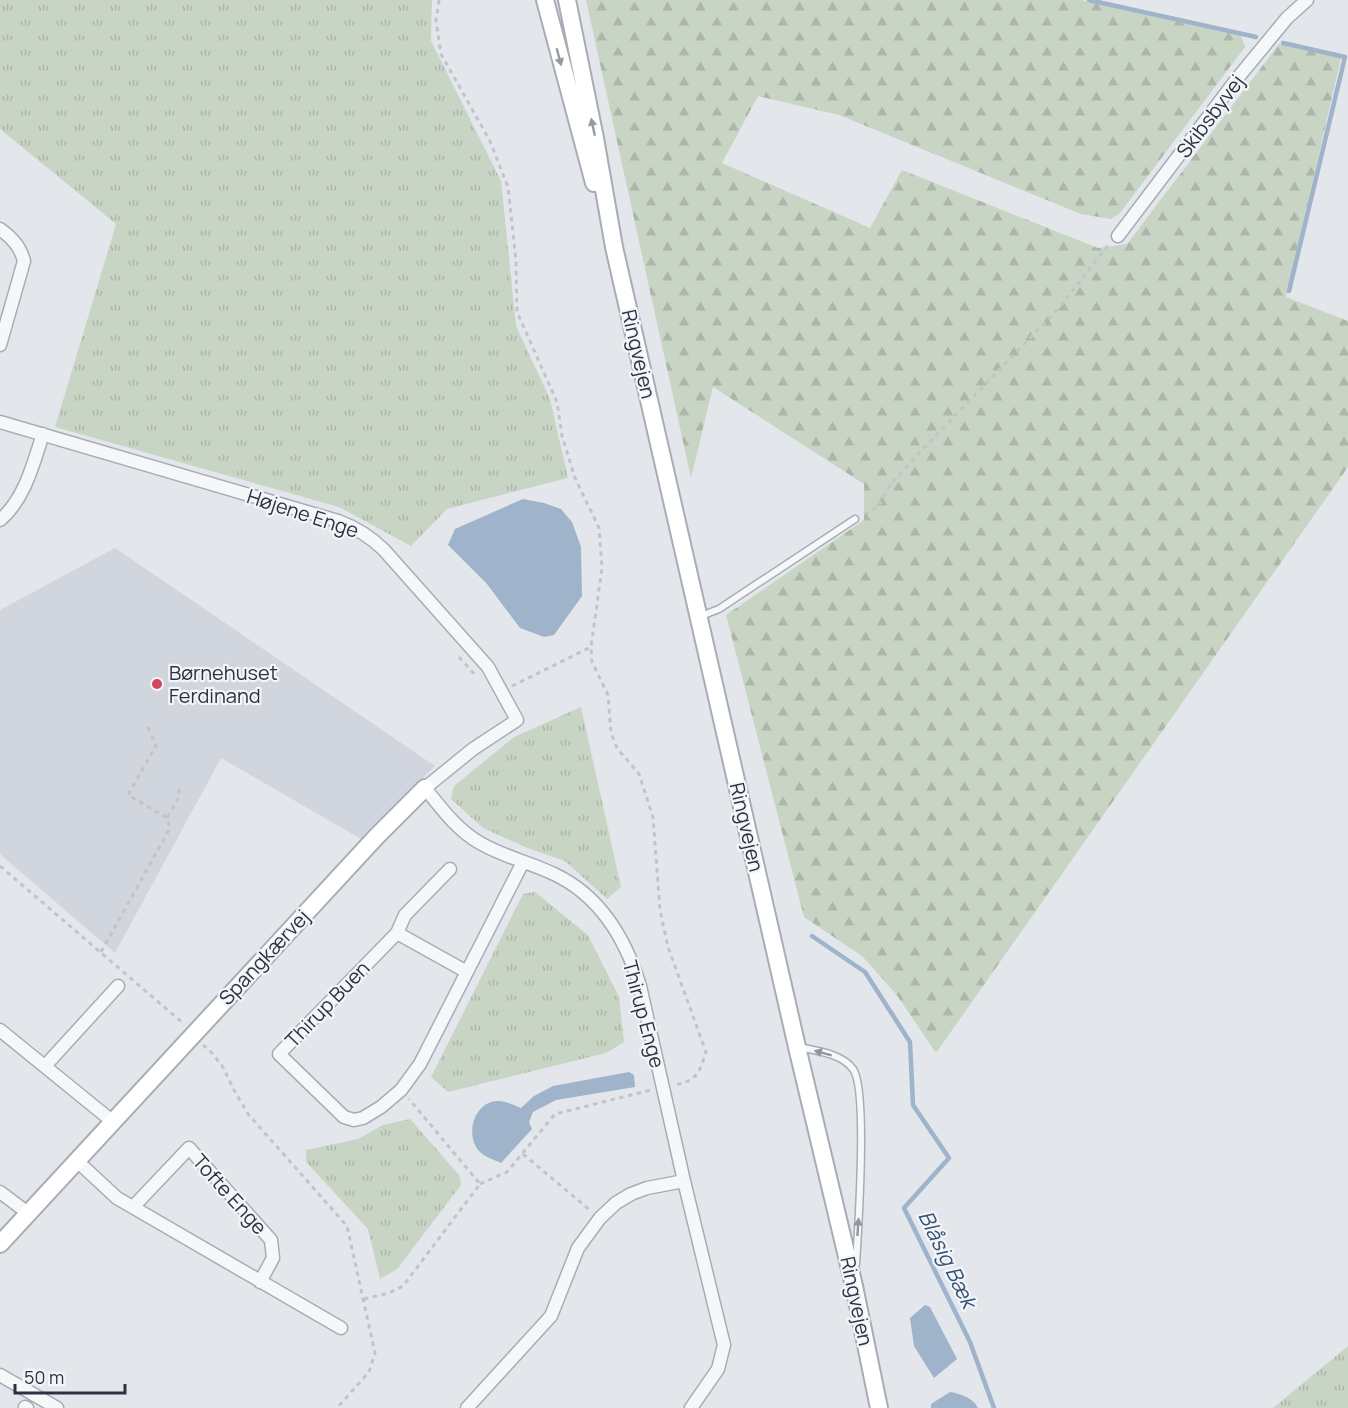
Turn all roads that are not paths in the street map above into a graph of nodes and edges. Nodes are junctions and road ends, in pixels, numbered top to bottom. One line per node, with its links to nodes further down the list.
1 (544, 0): 6 (main road, Ringvejen, one-way to 6)
2 (567, 0): 6 (main road, Ringvejen, one-way to 2)
3 (1307, 0): 5 (street, Skibsbyvej)
4 (0, 228): 7 (street)
5 (1118, 236)
6 (614, 247): 12 (main road, Ringvejen)
7 (0, 345)
8 (0, 422): 9 (street, Højene Enge)
9 (44, 434): 11 (street); 13 (street, Højene Enge)
10 (855, 519): 12 (lane)
11 (0, 520)
12 (700, 616): 21 (main road, Ringvejen)
13 (517, 720): 14 (street, Spangkærvej)
14 (425, 788): 15 (street, Thirup Enge); 23 (main road, Spangkærvej)
15 (523, 862): 18 (street); 25 (street, Thirup Enge)
16 (450, 868): 17 (street, Thirup Buen)
17 (397, 933): 18 (street); 18 (street, Thirup Buen)
18 (467, 972)
19 (118, 986): 22 (street)
20 (0, 1030): 22 (street)
21 (797, 1047): 31 (main road, Ringvejen); 31 (lane, one-way to 21)
22 (45, 1066): 23 (street)
23 (112, 1121): 24 (main road, Spangkærvej)
24 (76, 1160): 27 (street); 28 (main road, Spangkærvej)
25 (684, 1181): 35 (street); 36 (street, Thirup Enge)
26 (0, 1192): 28 (street)
27 (133, 1208): 30 (street); 30 (street, Tofte Enge)
28 (28, 1213): 29 (main road, Spangkærvej)
29 (0, 1244)
30 (261, 1282): 32 (street)
31 (854, 1286): 37 (main road, Ringvejen)
32 (340, 1328)
33 (0, 1376): 34 (street)
34 (57, 1408)
35 (467, 1408)
36 (691, 1408)
37 (879, 1408)

